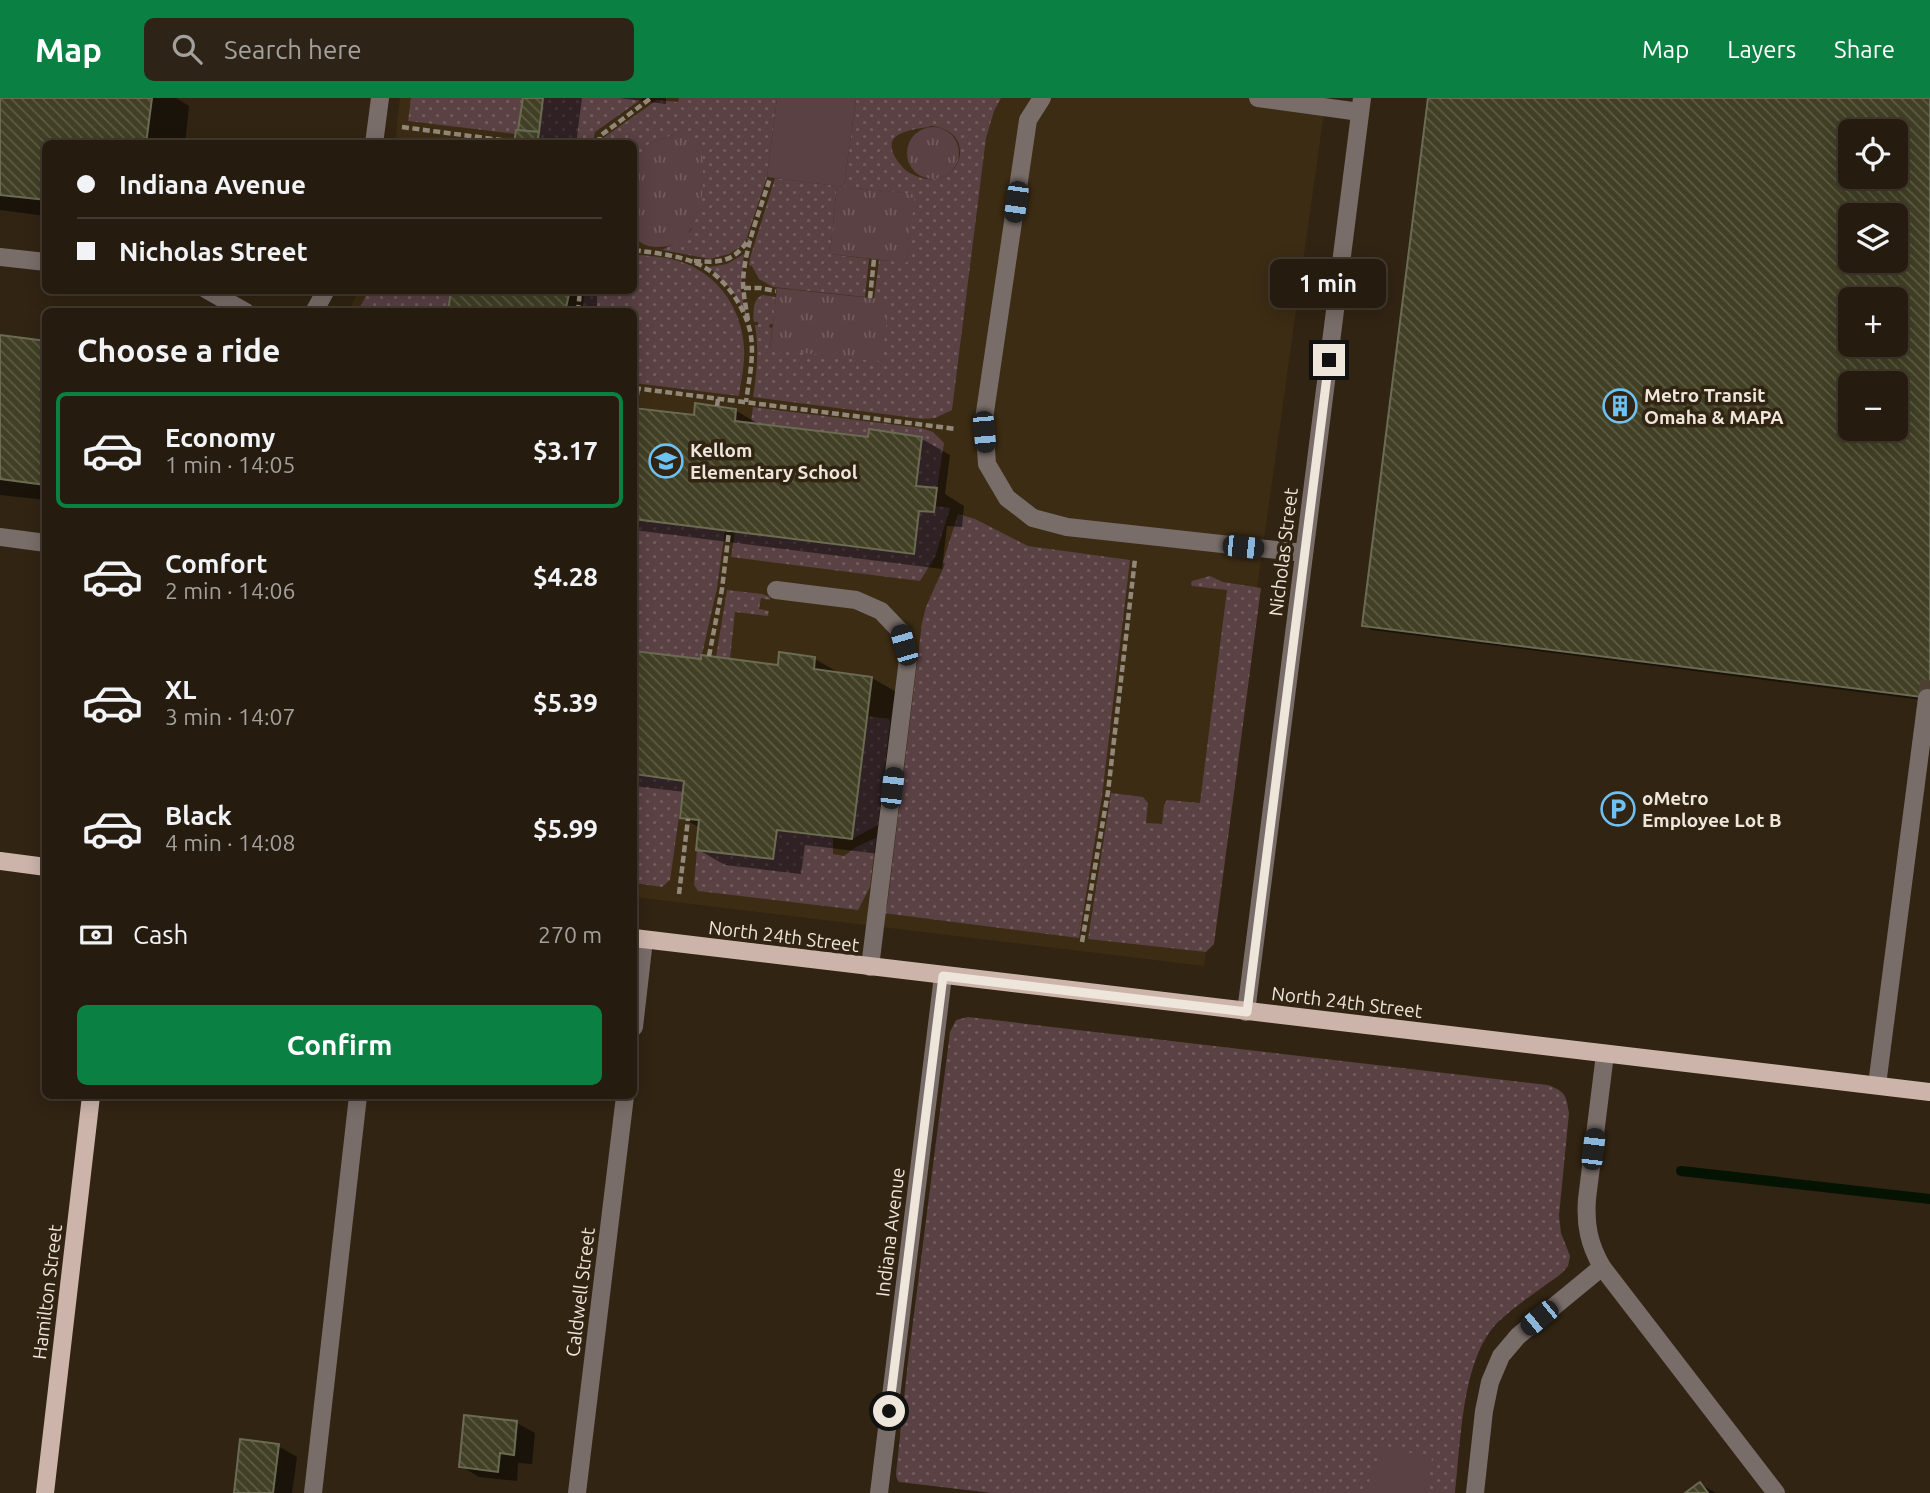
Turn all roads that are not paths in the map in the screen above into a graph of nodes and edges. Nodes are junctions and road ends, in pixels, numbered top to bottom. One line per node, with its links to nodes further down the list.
1 (380, 98): 5 (street)
2 (1042, 98): 12 (street)
3 (1258, 98): 4 (street)
4 (1361, 105): 12 (street, Nicholas Street)
5 (375, 140)
6 (0, 257): 7 (street)
7 (42, 262)
8 (214, 294): 9 (street)
9 (239, 308)
10 (0, 537): 11 (street)
11 (42, 542)
12 (1304, 554): 22 (street, Nicholas Street)
13 (776, 590): 19 (street)
14 (1927, 698): 15 (street)
15 (1925, 765): 24 (street)
16 (0, 861): 17 (main road)
17 (42, 866)
18 (639, 939): 19 (main road, North 24th Street); 20 (street)
19 (870, 967): 21 (main road, North 24th Street)
20 (637, 974)
21 (943, 976): 22 (main road, North 24th Street); 33 (street, Indiana Avenue)
22 (1247, 1012): 23 (main road, North 24th Street)
23 (1605, 1054): 24 (main road, North 24th Street); 29 (street)
24 (1877, 1085): 25 (main road, North 24th Street)
25 (1930, 1092)
26 (91, 1099): 30 (main road, Hamilton Street)
27 (358, 1099): 31 (street)
28 (625, 1099): 32 (street, Caldwell Street)
29 (1602, 1267): 34 (street); 35 (street)
30 (45, 1493)
31 (313, 1493)
32 (577, 1493)
33 (879, 1493)
34 (1475, 1493)
35 (1776, 1493)

